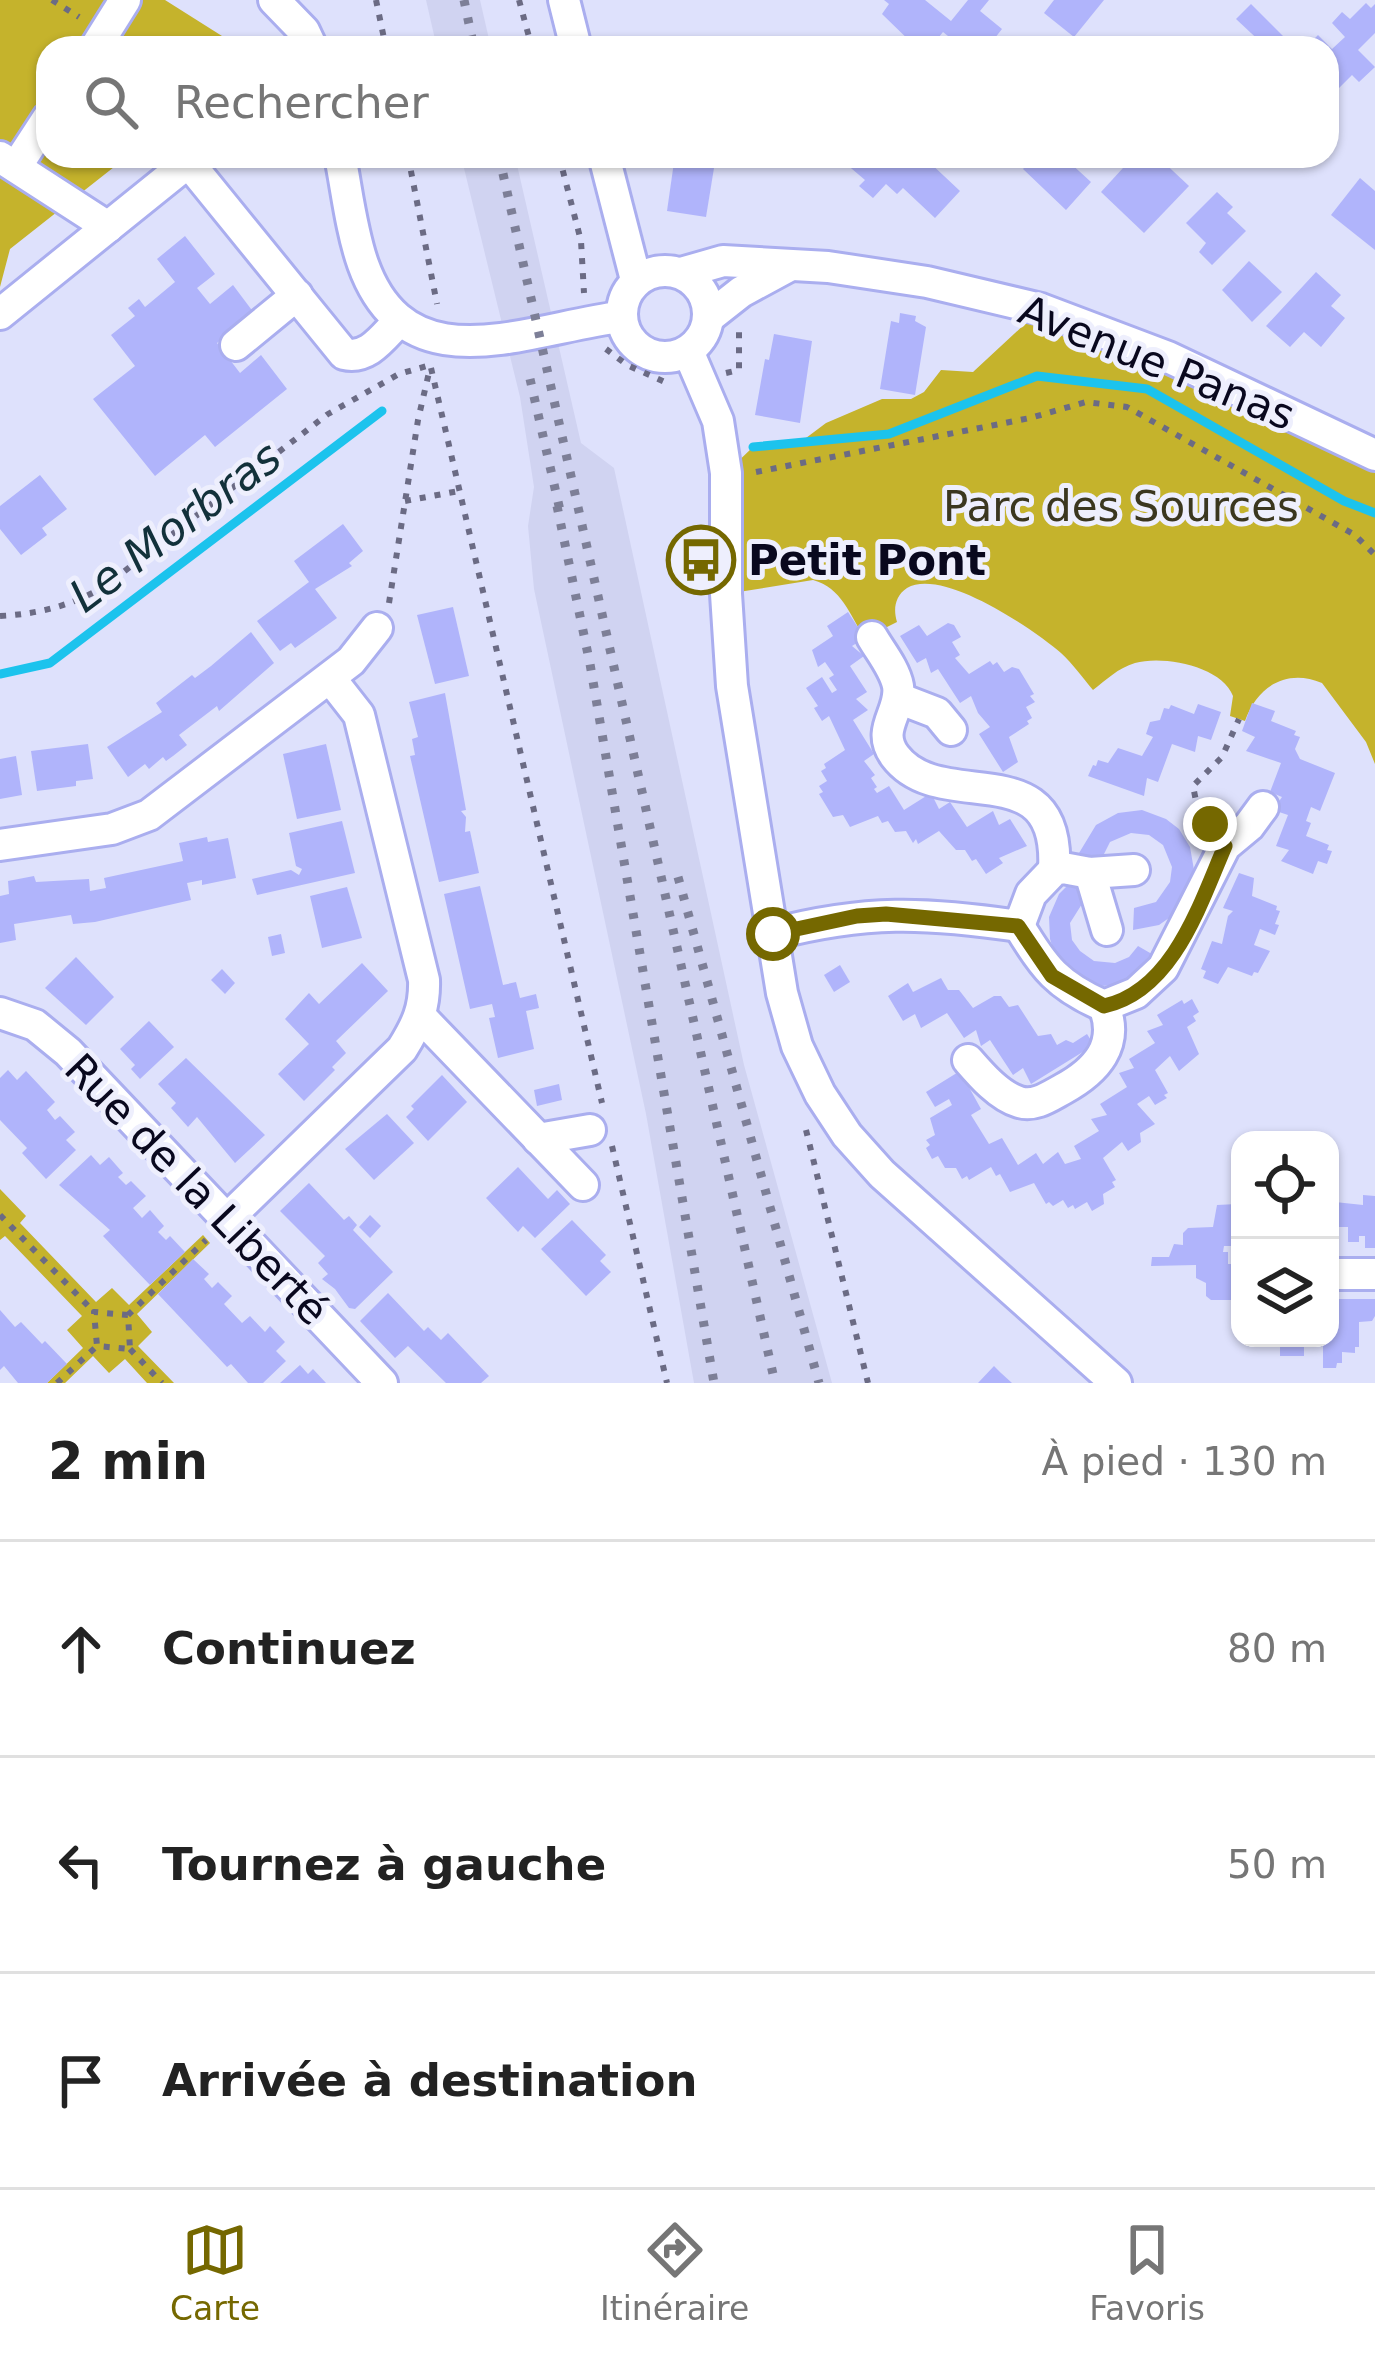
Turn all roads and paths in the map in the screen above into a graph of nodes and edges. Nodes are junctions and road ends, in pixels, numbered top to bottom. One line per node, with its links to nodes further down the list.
1 (125, 0): 6 (street)
2 (274, 0): 7 (street)
3 (376, 0): 8 (path)
4 (520, 0): 9 (path)
5 (564, 0): 10 (street)
6 (102, 36)
7 (306, 36)
8 (384, 36)
9 (529, 36)
10 (573, 36)
11 (36, 132): 12 (street)
12 (5, 168): 18 (street)
13 (181, 168): 18 (street)
14 (199, 168): 22 (street)
15 (342, 168): 27 (street)
16 (409, 168): 24 (path)
17 (607, 168): 21 (street)
18 (101, 233): 23 (street)
19 (792, 265): 20 (street, Avenue Panas); 26 (street); 31 (street, Avenue Panas)
20 (681, 273): 21 (street); 26 (street)
21 (636, 280): 25 (street)
22 (297, 295): 27 (street); 28 (street)
23 (8, 308)
24 (439, 313)
25 (620, 316): 27 (street); 29 (street)
26 (708, 318): 29 (street)
27 (398, 322)
28 (236, 345)
29 (688, 351): 32 (street)
30 (430, 364): 33 (path); 34 (path); 36 (path)
31 (1375, 455)
32 (726, 473): 35 (path); 51 (street)
33 (459, 491): 34 (path); 57 (path)
34 (405, 501): 37 (path)
35 (1375, 554)
36 (0, 616)
37 (377, 628): 39 (street)
38 (872, 637): 40 (street)
39 (330, 678): 44 (street); 54 (street)
40 (898, 698): 42 (street); 46 (street)
41 (1239, 719): 45 (path)
42 (951, 730)
43 (1263, 807): 45 (street)
44 (0, 845)
45 (1225, 846): 52 (street)
46 (1054, 870): 48 (street); 49 (street)
47 (1134, 870): 48 (street)
48 (1090, 873): 50 (street)
49 (1018, 926): 51 (street); 52 (street)
50 (1107, 930)
51 (773, 934): 56 (street)
52 (1104, 1006): 55 (street)
53 (0, 1013): 61 (street, Rue de la Liberté)
54 (422, 1017): 58 (street); 61 (street)
55 (968, 1060)
56 (830, 1110): 68 (path); 73 (street)
57 (600, 1120): 58 (street); 72 (path)
58 (538, 1139): 59 (street)
59 (583, 1185)
60 (0, 1215): 64 (path)
61 (226, 1220): 65 (path); 71 (street, Rue de la Liberté)
62 (1339, 1274): 63 (street)
63 (1375, 1274)
64 (94, 1312): 65 (path); 66 (path)
65 (128, 1315): 67 (path)
66 (98, 1346): 67 (path); 69 (path)
67 (130, 1348): 70 (path)
68 (867, 1381)
69 (57, 1383)
70 (162, 1383)
71 (382, 1383)
72 (667, 1383)
73 (1116, 1383)

